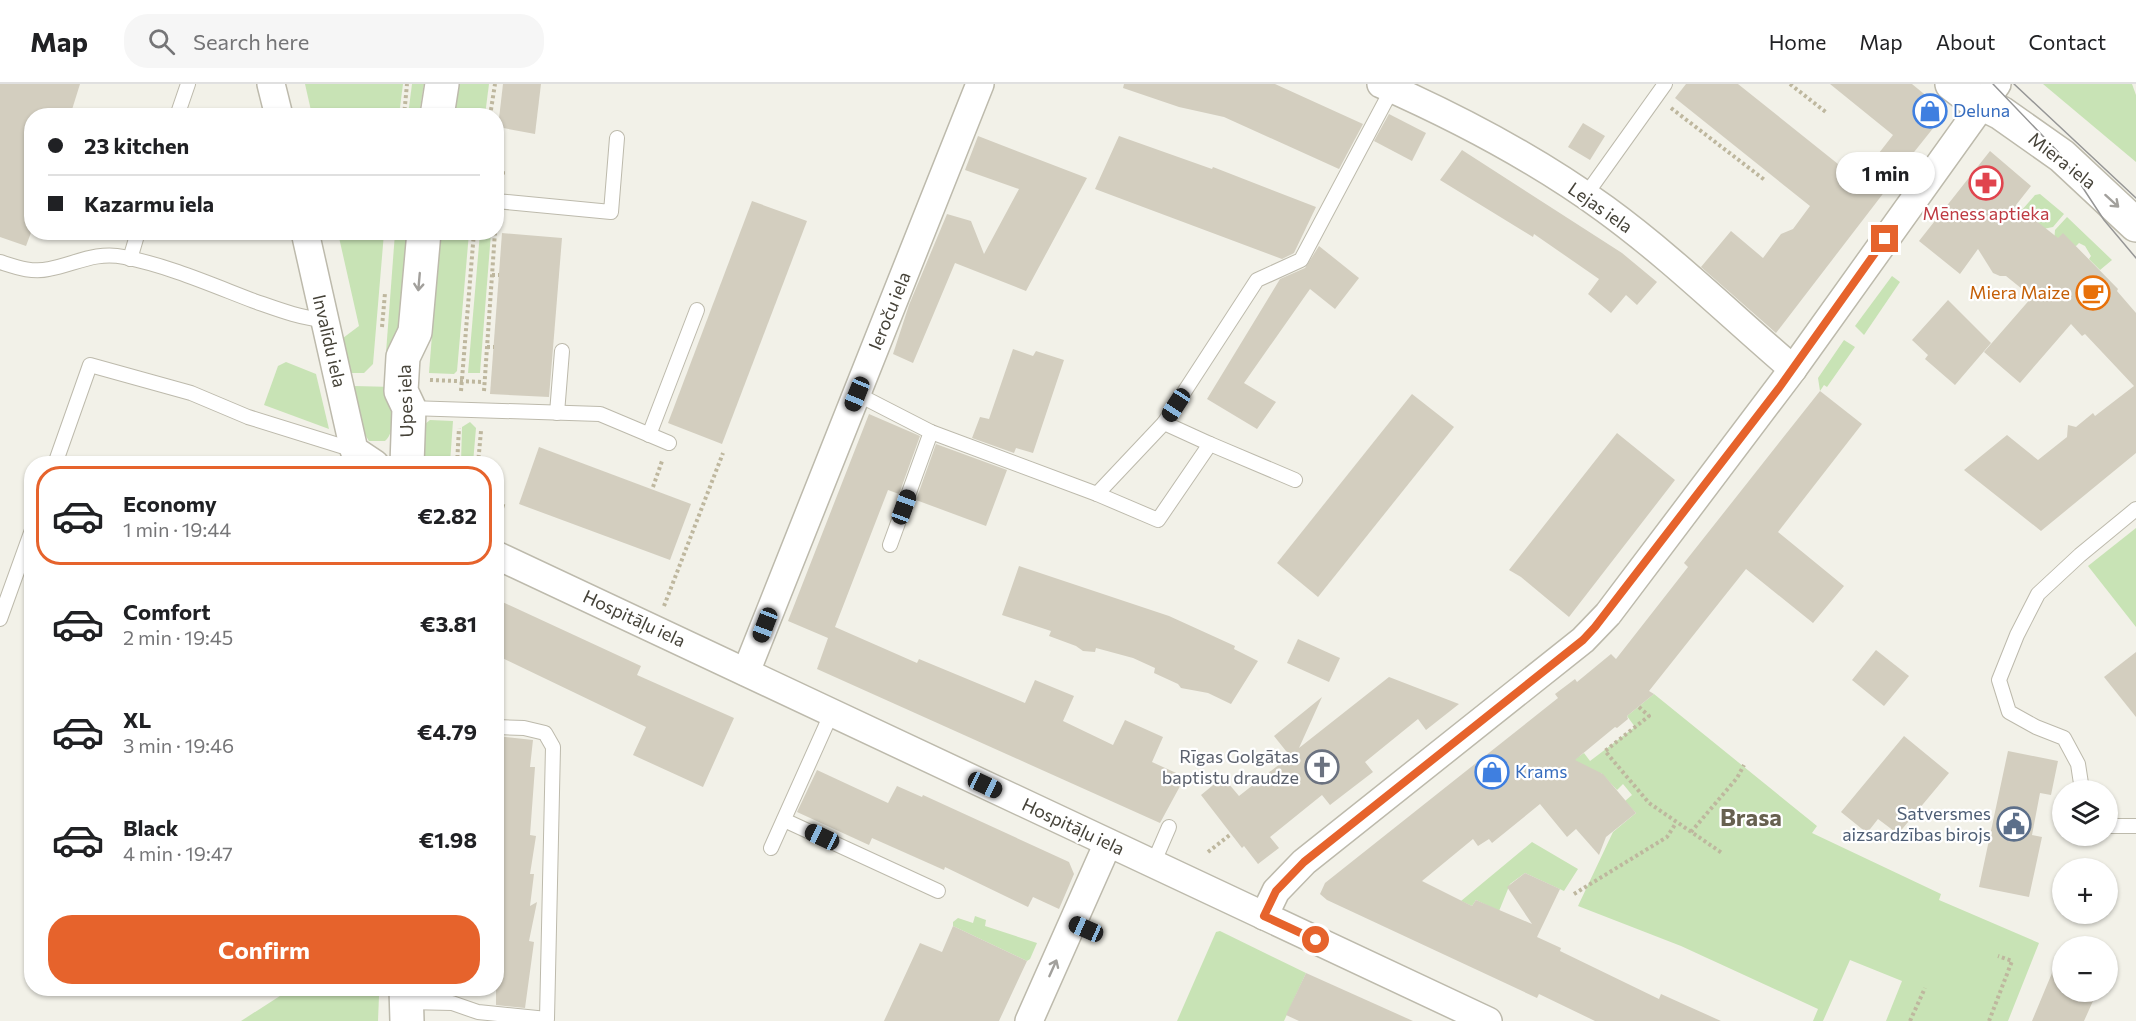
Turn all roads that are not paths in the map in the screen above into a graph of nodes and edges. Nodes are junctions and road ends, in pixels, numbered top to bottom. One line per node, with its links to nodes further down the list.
1 (188, 84): 9 (lane)
2 (272, 84): 10 (street)
3 (441, 84): 11 (street)
4 (980, 84): 25 (street, Ieroču iela)
5 (1665, 84): 13 (lane)
6 (1952, 84): 8 (street, Miera iela)
7 (1386, 87): 13 (street, Lejas iela); 28 (lane)
8 (1989, 94): 15 (street, Miera iela, one-way to 15); 24 (street)
9 (180, 108)
10 (277, 108)
11 (438, 108)
12 (617, 138): 14 (lane)
13 (1585, 196): 24 (street, Lejas iela)
14 (504, 202)
15 (2136, 225)
16 (136, 240): 19 (lane)
17 (307, 240): 22 (street, Invalīdu iela)
18 (423, 240): 26 (street, Upes iela, one-way to 26)
19 (130, 258): 20 (lane); 22 (lane)
20 (0, 262)
21 (697, 310): 30 (lane)
22 (324, 320): 35 (street, Invalīdu iela)
23 (562, 351): 27 (lane)
24 (1792, 369): 56 (street)
25 (857, 394): 29 (lane); 44 (street, Ieroču iela)
26 (409, 408): 27 (lane); 36 (street, Upes iela)
27 (557, 412): 30 (lane)
28 (1164, 423): 32 (lane); 38 (lane)
29 (931, 432): 38 (lane); 40 (lane)
30 (649, 435): 31 (lane)
31 (669, 443)
32 (1210, 444): 37 (lane); 38 (lane)
33 (58, 456): 34 (lane)
34 (361, 456)
35 (364, 456)
36 (407, 456)
37 (1295, 480)
38 (1097, 494)
39 (2136, 509): 47 (lane)
40 (891, 545)
41 (24, 552): 43 (lane)
42 (504, 559): 44 (street, Hospitāļu iela)
43 (0, 619)
44 (746, 672): 45 (street, Hospitāļu iela)
45 (832, 712): 48 (lane); 52 (street, Hospitāļu iela)
46 (504, 727): 58 (lane)
47 (2080, 780)
48 (784, 820): 53 (lane); 55 (lane)
49 (2118, 826): 50 (lane)
50 (2136, 826)
51 (1169, 827): 54 (lane)
52 (1108, 843): 54 (street, Hospitāļu iela); 60 (street, one-way to 52)
53 (771, 848)
54 (1153, 864): 56 (street, Hospitāļu iela)
55 (938, 891)
56 (1264, 916): 61 (street, Hospitāļu iela)
57 (452, 996): 58 (lane)
58 (452, 1003): 59 (lane)
59 (407, 1004)
60 (1029, 1021)
61 (1488, 1021)

